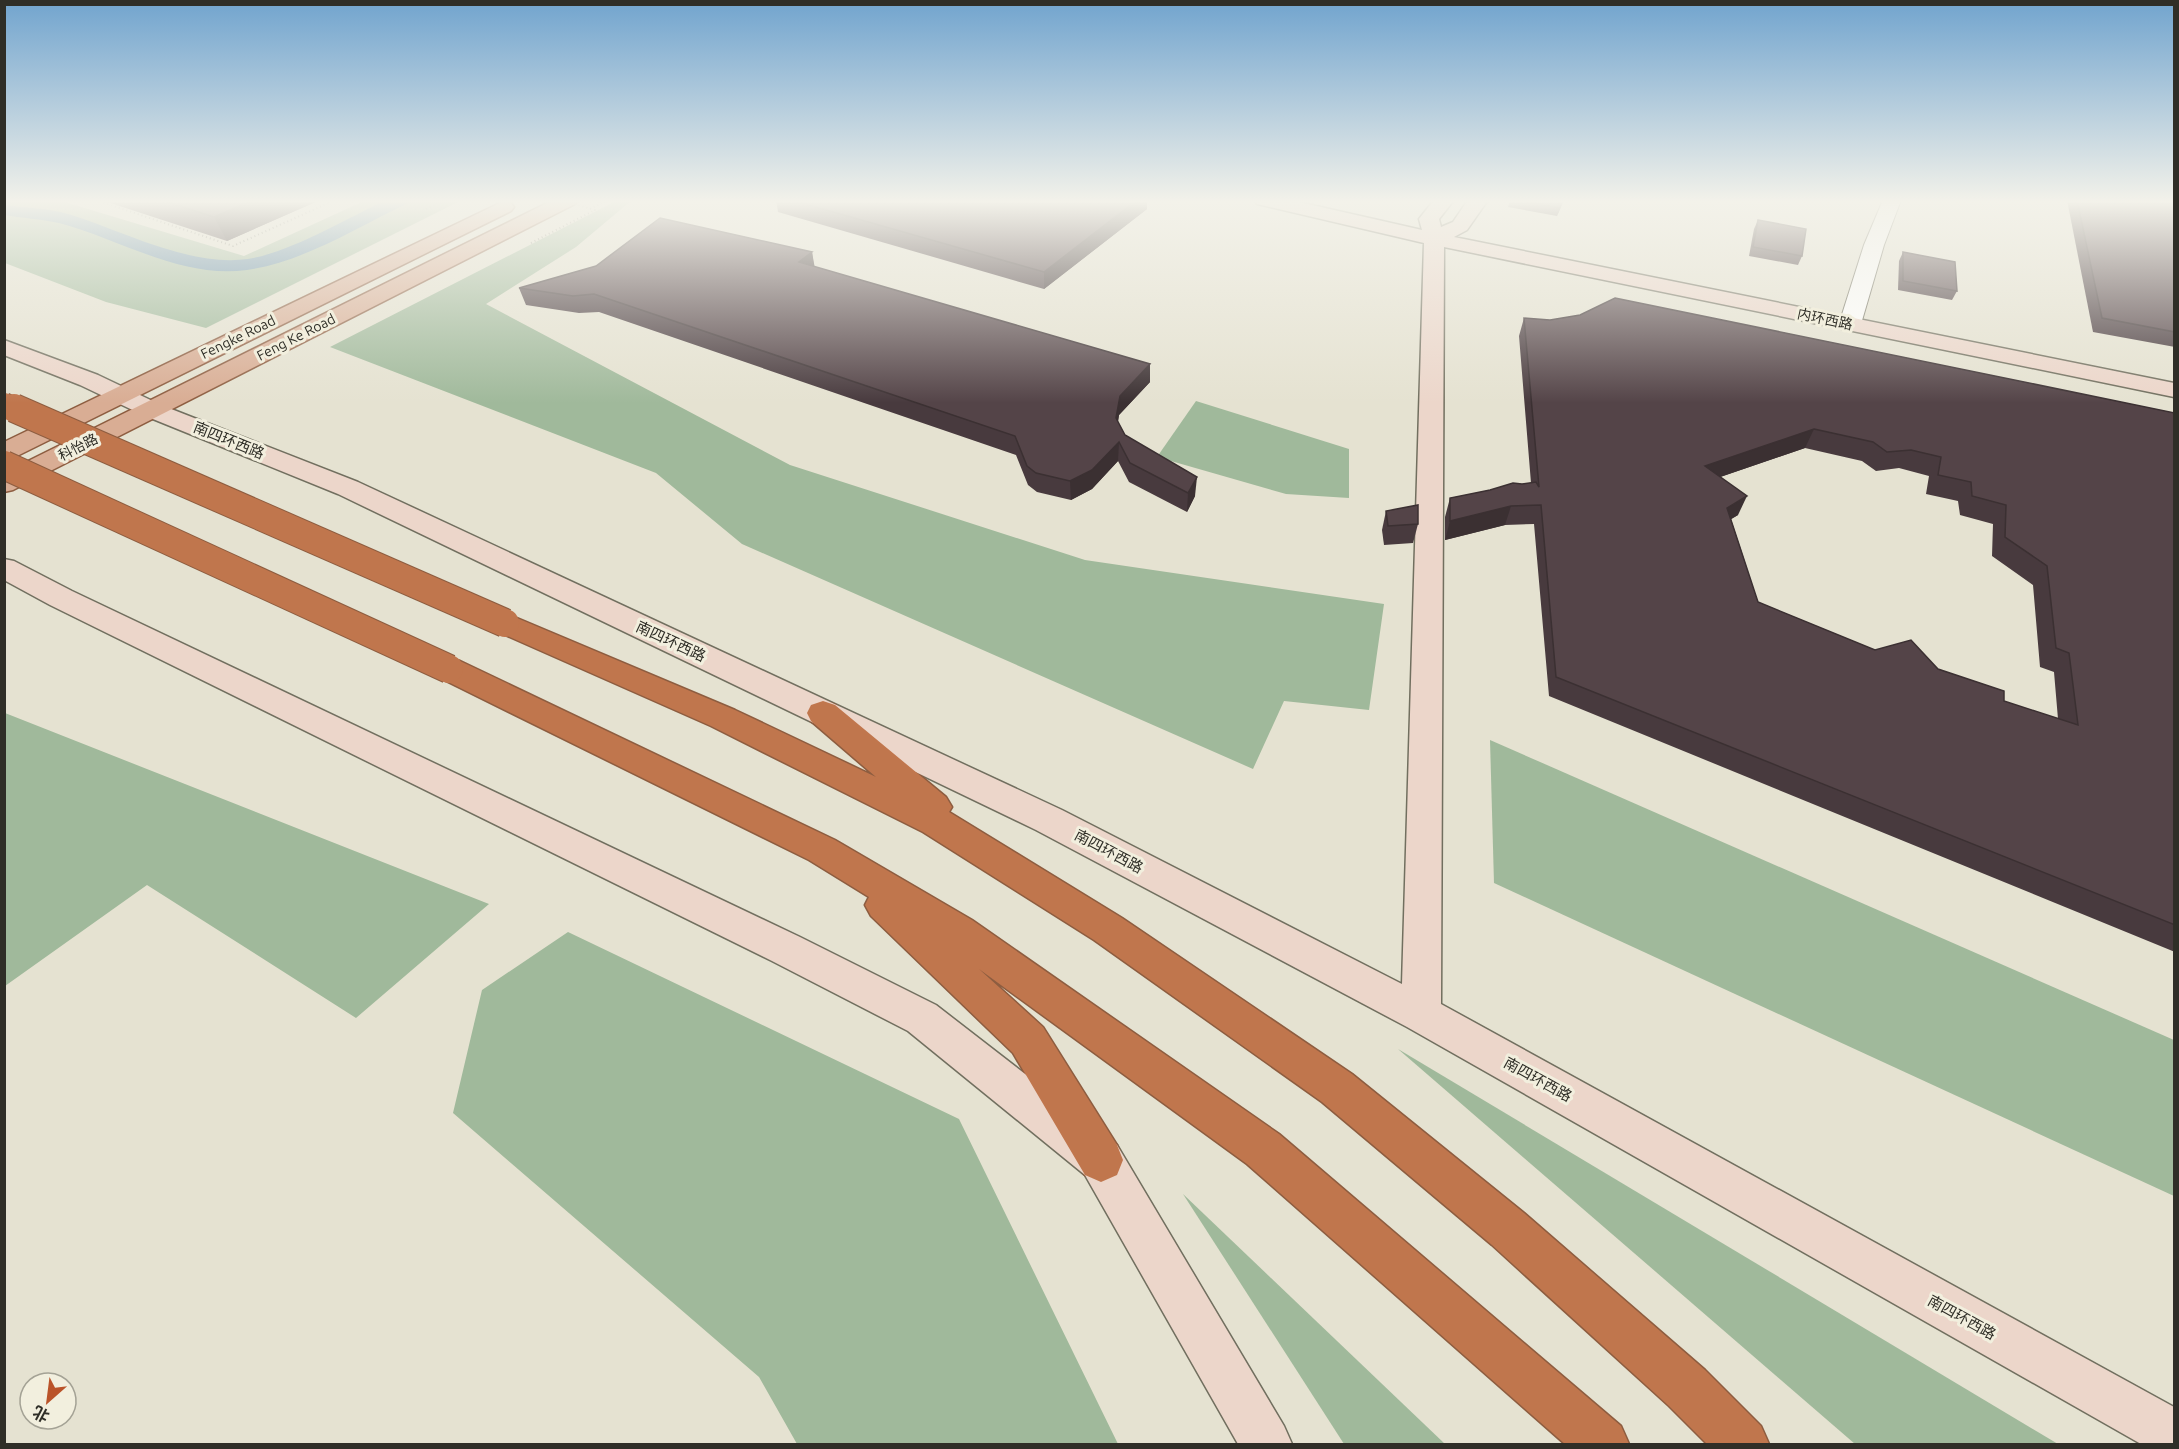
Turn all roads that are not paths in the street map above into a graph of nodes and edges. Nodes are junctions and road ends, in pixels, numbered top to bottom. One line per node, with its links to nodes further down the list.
1 (390, 268): 9 (main road, Fengke Road)
2 (423, 268): 9 (main road, Feng Ke Road)
3 (1434, 268): 18 (main road)
4 (1574, 268): 6 (main road, 内环西路)
5 (1867, 268): 6 (street)
6 (1850, 324): 8 (main road, 内环西路)
7 (4, 347): 9 (main road, 南四环西路)
8 (2175, 390)
9 (136, 402): 11 (main road, 科怡路); 13 (main road, 科怡路); 15 (main road, 南四环西路)
10 (4, 404): 17 (highway, bridge)
11 (4, 452)
12 (4, 465): 16 (highway, bridge)
13 (4, 484)
14 (4, 568): 19 (main road)
15 (823, 713): 17 (highway); 18 (main road, 南四环西路)
16 (822, 850): 19 (highway); 22 (highway)
17 (993, 856): 23 (highway)
18 (1421, 1014): 20 (main road, 南四环西路)
19 (1101, 1160): 21 (main road)
20 (2175, 1435)
21 (1266, 1444)
22 (1603, 1444)
23 (1743, 1444)

